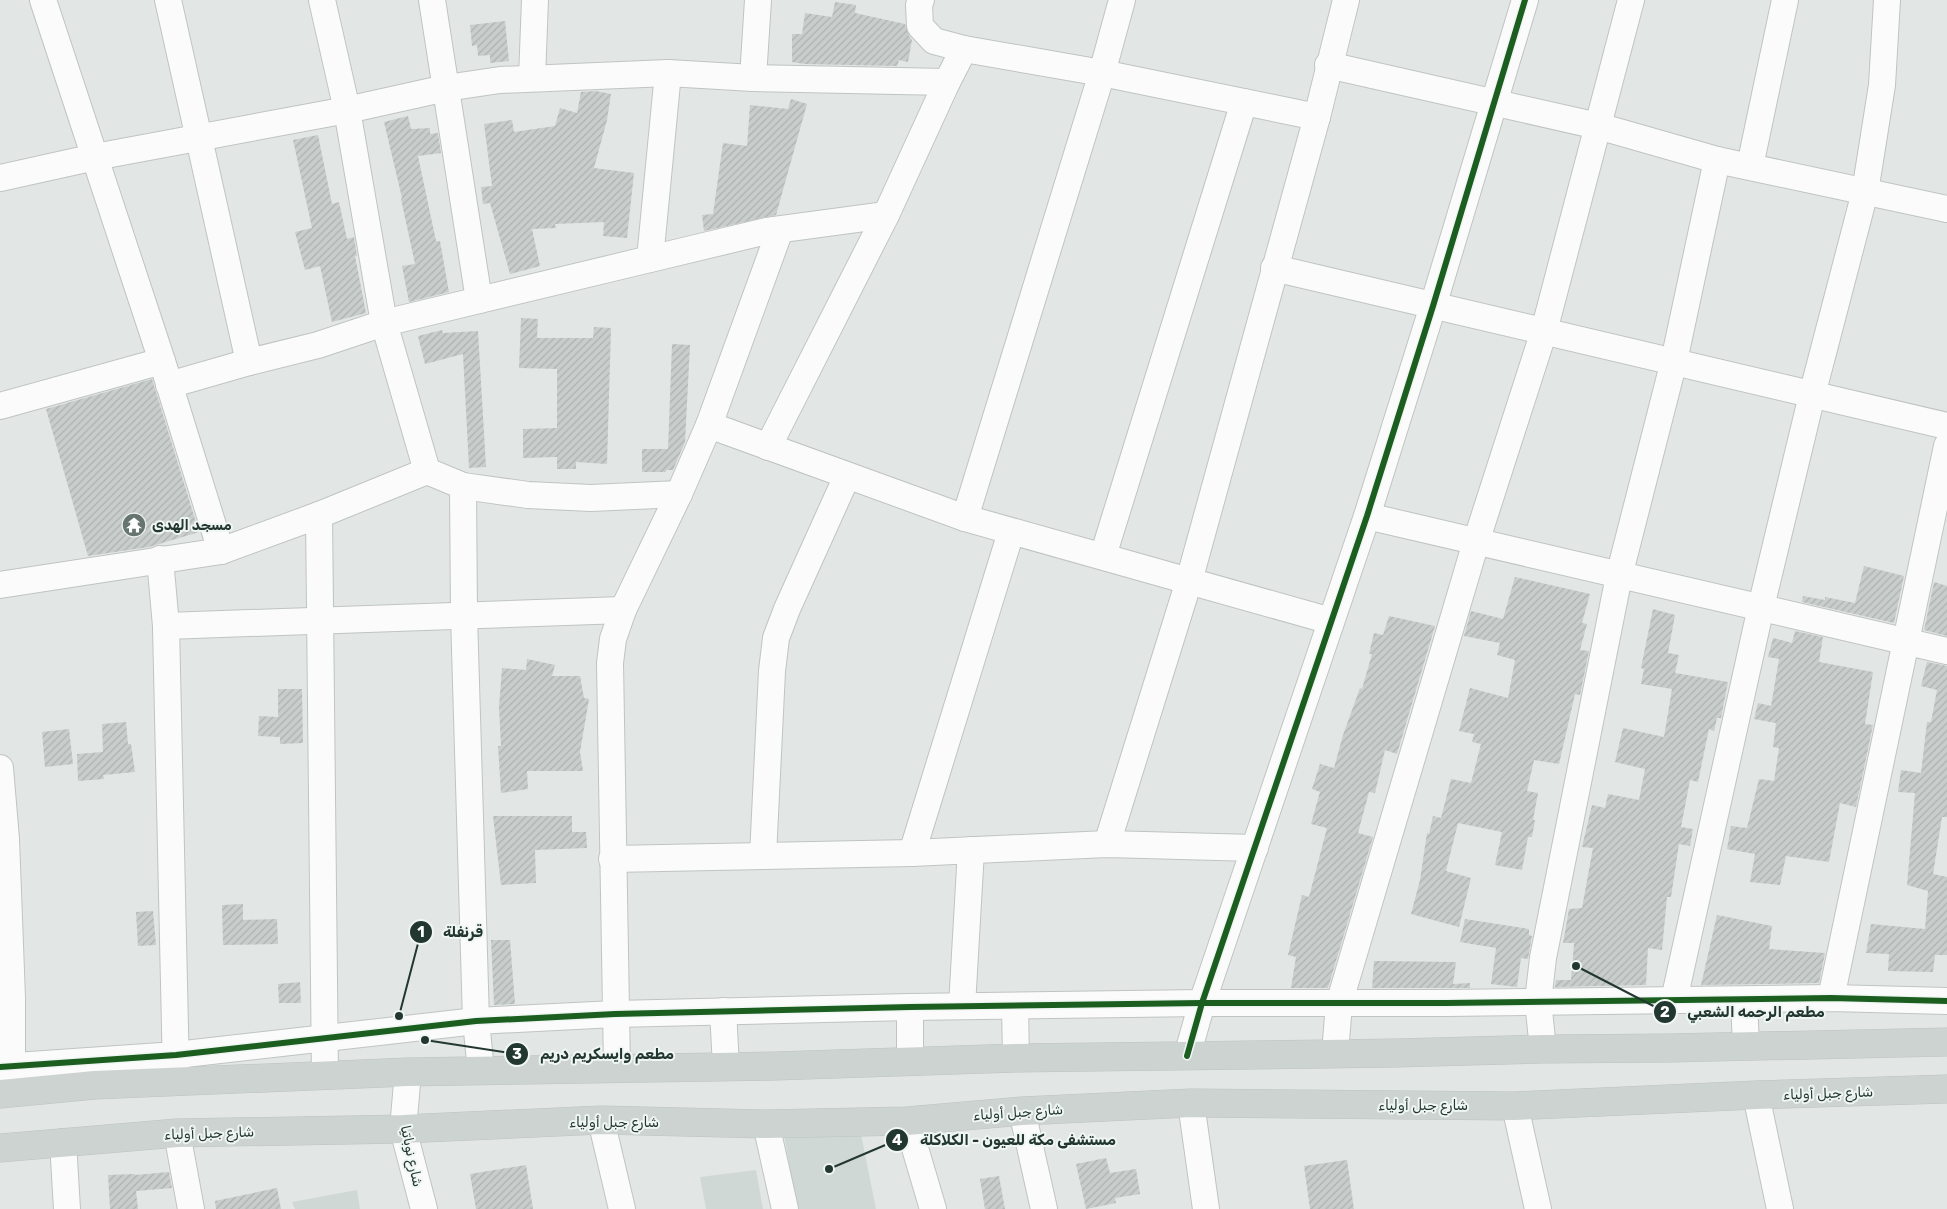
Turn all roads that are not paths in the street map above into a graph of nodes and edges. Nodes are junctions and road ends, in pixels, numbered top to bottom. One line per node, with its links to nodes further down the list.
1 (43, 0): 28 (street)
2 (168, 0): 27 (street)
3 (322, 0): 24 (street)
4 (432, 0): 21 (street)
5 (535, 0): 18 (street)
6 (758, 0): 19 (street)
7 (921, 0): 14 (street)
8 (1122, 0): 17 (street)
9 (1346, 0): 15 (street)
10 (1525, 0): 23 (street)
11 (1631, 0): 26 (street)
12 (1785, 0): 30 (street)
13 (1887, 0): 32 (street)
14 (964, 49): 17 (street); 20 (street)
15 (1328, 65): 23 (street); 25 (street)
16 (668, 73): 18 (street); 19 (street); 36 (street)
17 (1102, 73): 22 (street); 58 (street)
18 (532, 78): 21 (street)
19 (753, 78): 20 (street)
20 (947, 82): 34 (street)
21 (446, 88): 24 (street); 38 (street)
22 (1244, 102): 25 (street); 62 (street)
23 (1494, 103): 26 (street); 39 (street)
24 (347, 110): 27 (street); 40 (street)
25 (1317, 117): 37 (street)
26 (1598, 126): 29 (street); 41 (street)
27 (200, 136): 28 (street); 44 (street)
28 (95, 157): 31 (street); 42 (street)
29 (1717, 160): 30 (street); 43 (street)
30 (1750, 166): 32 (street)
31 (0, 178)
32 (1865, 192): 33 (street); 46 (street)
33 (1947, 209)
34 (886, 215): 35 (street); 51 (street)
35 (780, 230): 36 (street); 48 (street)
36 (650, 259): 38 (street)
37 (1274, 268): 39 (street); 65 (street)
38 (479, 300): 40 (street)
39 (1433, 306): 41 (street); 57 (street)
40 (384, 323): 44 (street); 52 (street)
41 (1544, 330): 43 (street); 60 (street)
42 (162, 361): 45 (street); 47 (street)
43 (1674, 361): 46 (street); 64 (street)
44 (249, 362): 45 (street)
45 (169, 385): 61 (street)
46 (1812, 395): 49 (street); 67 (street)
47 (0, 406)
48 (710, 425): 51 (street); 55 (street)
49 (1947, 426)
50 (1947, 446): 73 (street)
51 (768, 447): 53 (street)
52 (428, 471): 54 (street); 56 (street)
53 (847, 476): 58 (street); 80 (street)
54 (463, 486): 55 (street); 69 (street)
55 (679, 494): 68 (street)
56 (319, 515): 61 (street); 70 (street)
57 (1366, 516): 60 (street); 71 (street)
58 (966, 518): 59 (street)
59 (1010, 532): 62 (street); 79 (street)
60 (1476, 542): 64 (street); 88 (street)
61 (221, 550): 63 (street)
62 (1103, 556): 65 (street)
63 (160, 559): 66 (street); 72 (street)
64 (1619, 576): 67 (street); 85 (street)
65 (1189, 581): 71 (street); 76 (street)
66 (0, 585)
67 (1762, 607): 73 (street); 83 (street)
68 (623, 610): 69 (street); 81 (street)
69 (464, 615): 70 (street); 94 (street)
70 (321, 620): 72 (street); 95 (street)
71 (1331, 621): 77 (street)
72 (166, 626): 100 (street)
73 (1907, 642): 74 (street); 82 (street)
74 (1947, 651)
75 (0, 768): 109 (street)
76 (1107, 844): 77 (street); 78 (street)
77 (1255, 848): 87 (street)
78 (971, 850): 79 (street); 89 (street)
79 (912, 853): 80 (street)
80 (763, 856): 81 (street)
81 (612, 859): 93 (street)
82 (1831, 998): 84 (street); 86 (street)
83 (1674, 1000): 84 (street); 85 (street)
84 (1744, 1000): 97 (street)
85 (1538, 1001): 88 (street); 98 (street)
86 (1947, 1002)
87 (1202, 1003): 88 (street); 90 (street); 101 (street)
88 (1339, 1004): 99 (street)
89 (962, 1006): 90 (street); 91 (street)
90 (1015, 1006): 102 (street)
91 (910, 1007): 92 (street); 103 (street)
92 (723, 1010): 93 (street); 104 (street)
93 (615, 1014): 94 (street); 105 (street)
94 (476, 1021): 95 (street); 106 (street)
95 (324, 1037): 100 (street); 108 (street)
96 (1947, 1042): 97 (main road)
97 (1746, 1046): 98 (main road)
98 (1543, 1049): 99 (main road)
99 (1335, 1053): 101 (main road)
100 (176, 1055): 109 (street); 110 (street)
101 (1187, 1056): 102 (main road)
102 (1016, 1058): 103 (main road)
103 (910, 1062): 104 (main road)
104 (726, 1066): 105 (main road)
105 (616, 1068): 106 (main road)
106 (481, 1071): 107 (main road)
107 (408, 1072): 108 (main road); 119 (street, شارع نوباتيا)
108 (326, 1076): 110 (main road)
109 (6, 1080): 110 (main road)
110 (176, 1082)
111 (1946, 1092): 112 (main road, شارع جبل أولياء)
112 (1756, 1095): 114 (main road, شارع جبل أولياء); 132 (street)
113 (1191, 1103): 114 (main road, شارع جبل أولياء); 115 (main road, شارع جبل أولياء); 130 (street)
114 (1515, 1106): 131 (street)
115 (1022, 1111): 117 (main road, شارع جبل أولياء); 129 (street)
116 (601, 1120): 118 (main road, شارع جبل أولياء); 119 (main road, شارع جبل أولياء); 126 (street)
117 (907, 1121): 118 (main road, شارع جبل أولياء); 128 (street)
118 (766, 1124): 127 (street)
119 (404, 1130): 120 (main road, شارع جبل أولياء); 125 (street, شارع نوباتيا)
120 (177, 1133): 121 (main road, شارع جبل أولياء); 124 (street)
121 (62, 1142): 122 (main road, شارع جبل أولياء); 123 (street)
122 (0, 1148)
123 (67, 1209)
124 (191, 1209)
125 (424, 1209)
126 (622, 1209)
127 (785, 1209)
128 (933, 1209)
129 (1044, 1209)
130 (1206, 1209)
131 (1538, 1209)
132 (1780, 1209)

